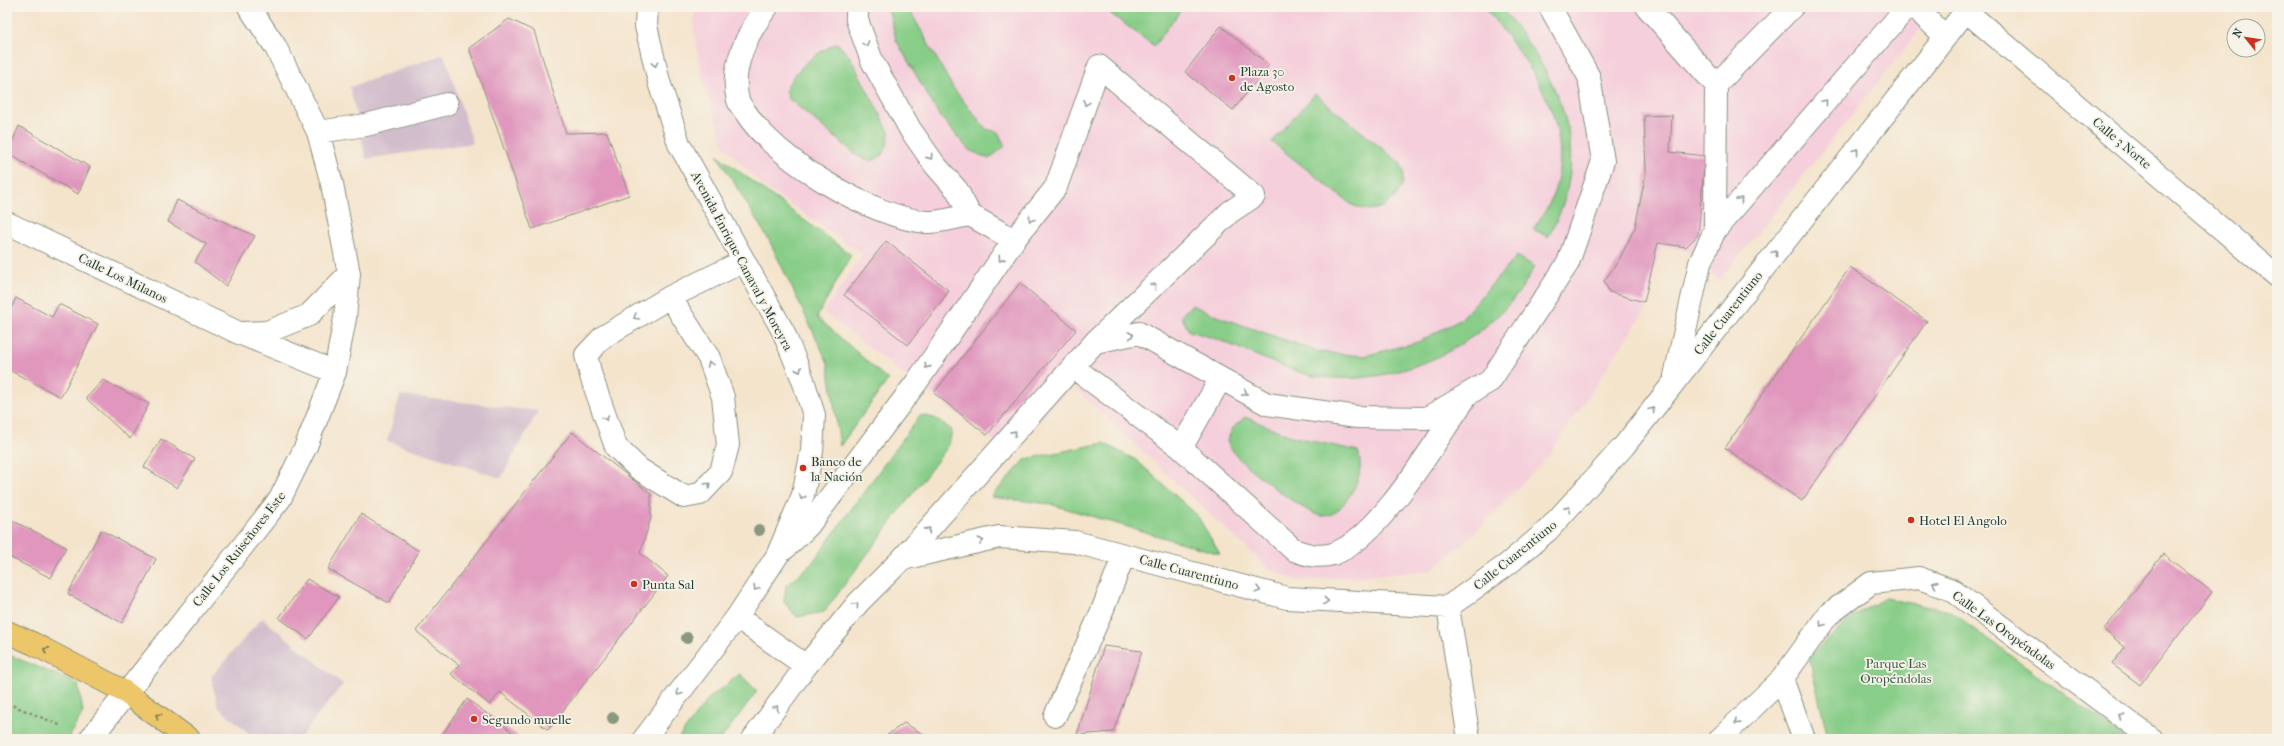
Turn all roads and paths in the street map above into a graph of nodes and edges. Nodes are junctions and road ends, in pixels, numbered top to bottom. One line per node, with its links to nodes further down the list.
1 (249, 7): 14 (street, Calle Los Ruiseñores Este)
2 (767, 7): 15 (street)
3 (857, 7): 15 (street, one-way to 15)
4 (1550, 7): 29 (street)
5 (1648, 7): 12 (street)
6 (1792, 7): 12 (street)
7 (1907, 7): 17 (street, one-way to 7)
8 (1914, 7): 11 (street)
9 (1968, 9): 11 (street, Calle Cuarentiuno); 21 (street, Calle 3 Norte)
10 (647, 17): 19 (street, Avenida Enrique Canaval y Moreyra, one-way to 19)
11 (1945, 36): 28 (street, Calle Cuarentiuno, one-way to 11)
12 (1716, 85): 17 (street)
13 (447, 104): 14 (street)
14 (318, 132): 20 (street, Calle Los Ruiseñores Este)
15 (970, 215): 18 (street)
16 (7, 223): 23 (street, Calle Los Milanos)
17 (1715, 230): 28 (street)
18 (1014, 240): 24 (street, one-way to 18); 32 (street, one-way to 32)
19 (744, 261): 22 (street); 32 (street, Avenida Enrique Canaval y Moreyra, one-way to 32)
20 (349, 274): 23 (street, Calle Los Milanos); 26 (street, Calle Los Ruiseñores Este)
21 (2277, 276)
22 (670, 297): 22 (street, one-way to 22)
23 (239, 334): 26 (street, Calle Los Milanos)
24 (1095, 342): 25 (street); 27 (street, one-way to 27)
25 (1073, 367): 30 (street); 33 (street, one-way to 25)
26 (335, 372): 39 (street, Calle Los Ruiseñores Este)
27 (1220, 380): 29 (street, one-way to 29); 30 (street)
28 (1673, 383): 34 (street, Calle Cuarentiuno, one-way to 28)
29 (1468, 394): 30 (street)
30 (1181, 448)
31 (1124, 555): 33 (street, Calle Cuarentiuno, one-way to 31); 34 (street, Calle Cuarentiuno, one-way to 34); 41 (street)
32 (777, 556): 35 (street, Avenida Enrique Canaval y Moreyra, one-way to 35)
33 (902, 559): 37 (street, one-way to 33)
34 (1448, 607): 46 (street)
35 (737, 617): 37 (street); 44 (street, Avenida Enrique Canaval y Moreyra, one-way to 44)
36 (7, 632): 39 (main road, one-way to 36)
37 (806, 666): 45 (street, one-way to 37)
38 (1782, 679): 47 (street, Calle Las Oropéndolas, one-way to 47); 48 (street); 49 (street, Calle Las Oropéndolas, one-way to 38)
39 (125, 692): 42 (street, Calle Los Ruiseñores Este); 43 (main road, one-way to 39)
40 (7, 703): 42 (path)
41 (1055, 716)
42 (90, 739)
43 (189, 739)
44 (644, 739)
45 (753, 739)
46 (1469, 739)
47 (1720, 739)
48 (1804, 739)
49 (2152, 739)

